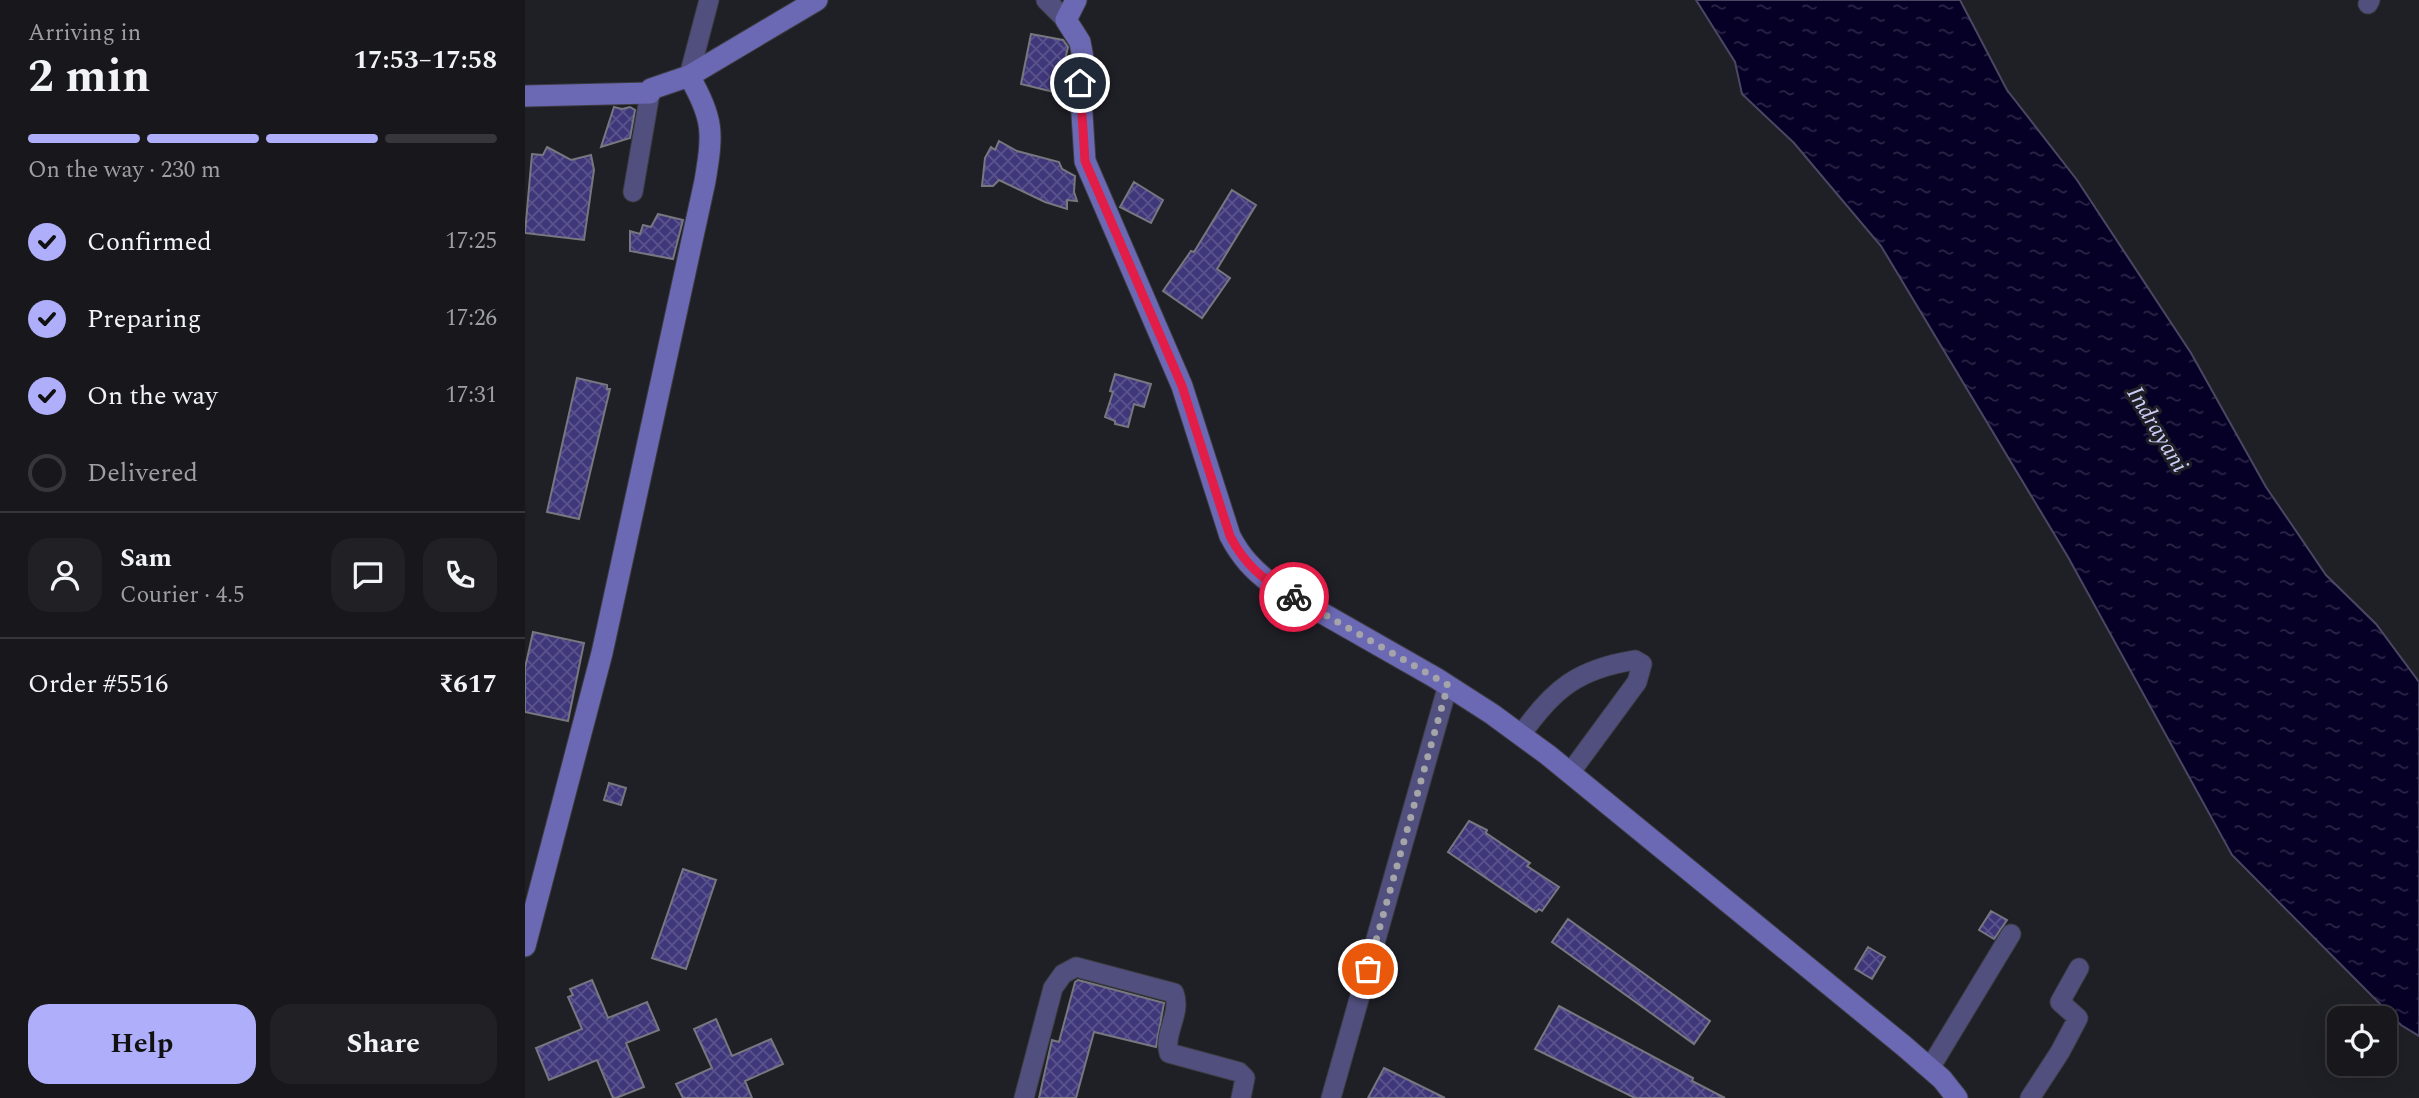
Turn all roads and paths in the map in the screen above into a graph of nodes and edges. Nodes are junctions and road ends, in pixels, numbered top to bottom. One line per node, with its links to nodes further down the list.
1 (709, 0): 6 (street)
2 (817, 0): 6 (street)
3 (1046, 0): 5 (street)
4 (1076, 0): 5 (street)
5 (1066, 20): 10 (street)
6 (689, 76): 7 (street); 14 (street)
7 (650, 93): 8 (street); 9 (street)
8 (525, 96)
9 (633, 192)
10 (1448, 685): 11 (street); 19 (street)
11 (1521, 735): 12 (street); 12 (street)
12 (1570, 773): 16 (street)
13 (2011, 933): 16 (street)
14 (525, 946)
15 (2079, 968): 21 (street)
16 (1930, 1068): 20 (street)
17 (1024, 1098): 18 (street)
18 (1241, 1098)
19 (1331, 1098)
20 (1957, 1098)
21 (2031, 1098)

